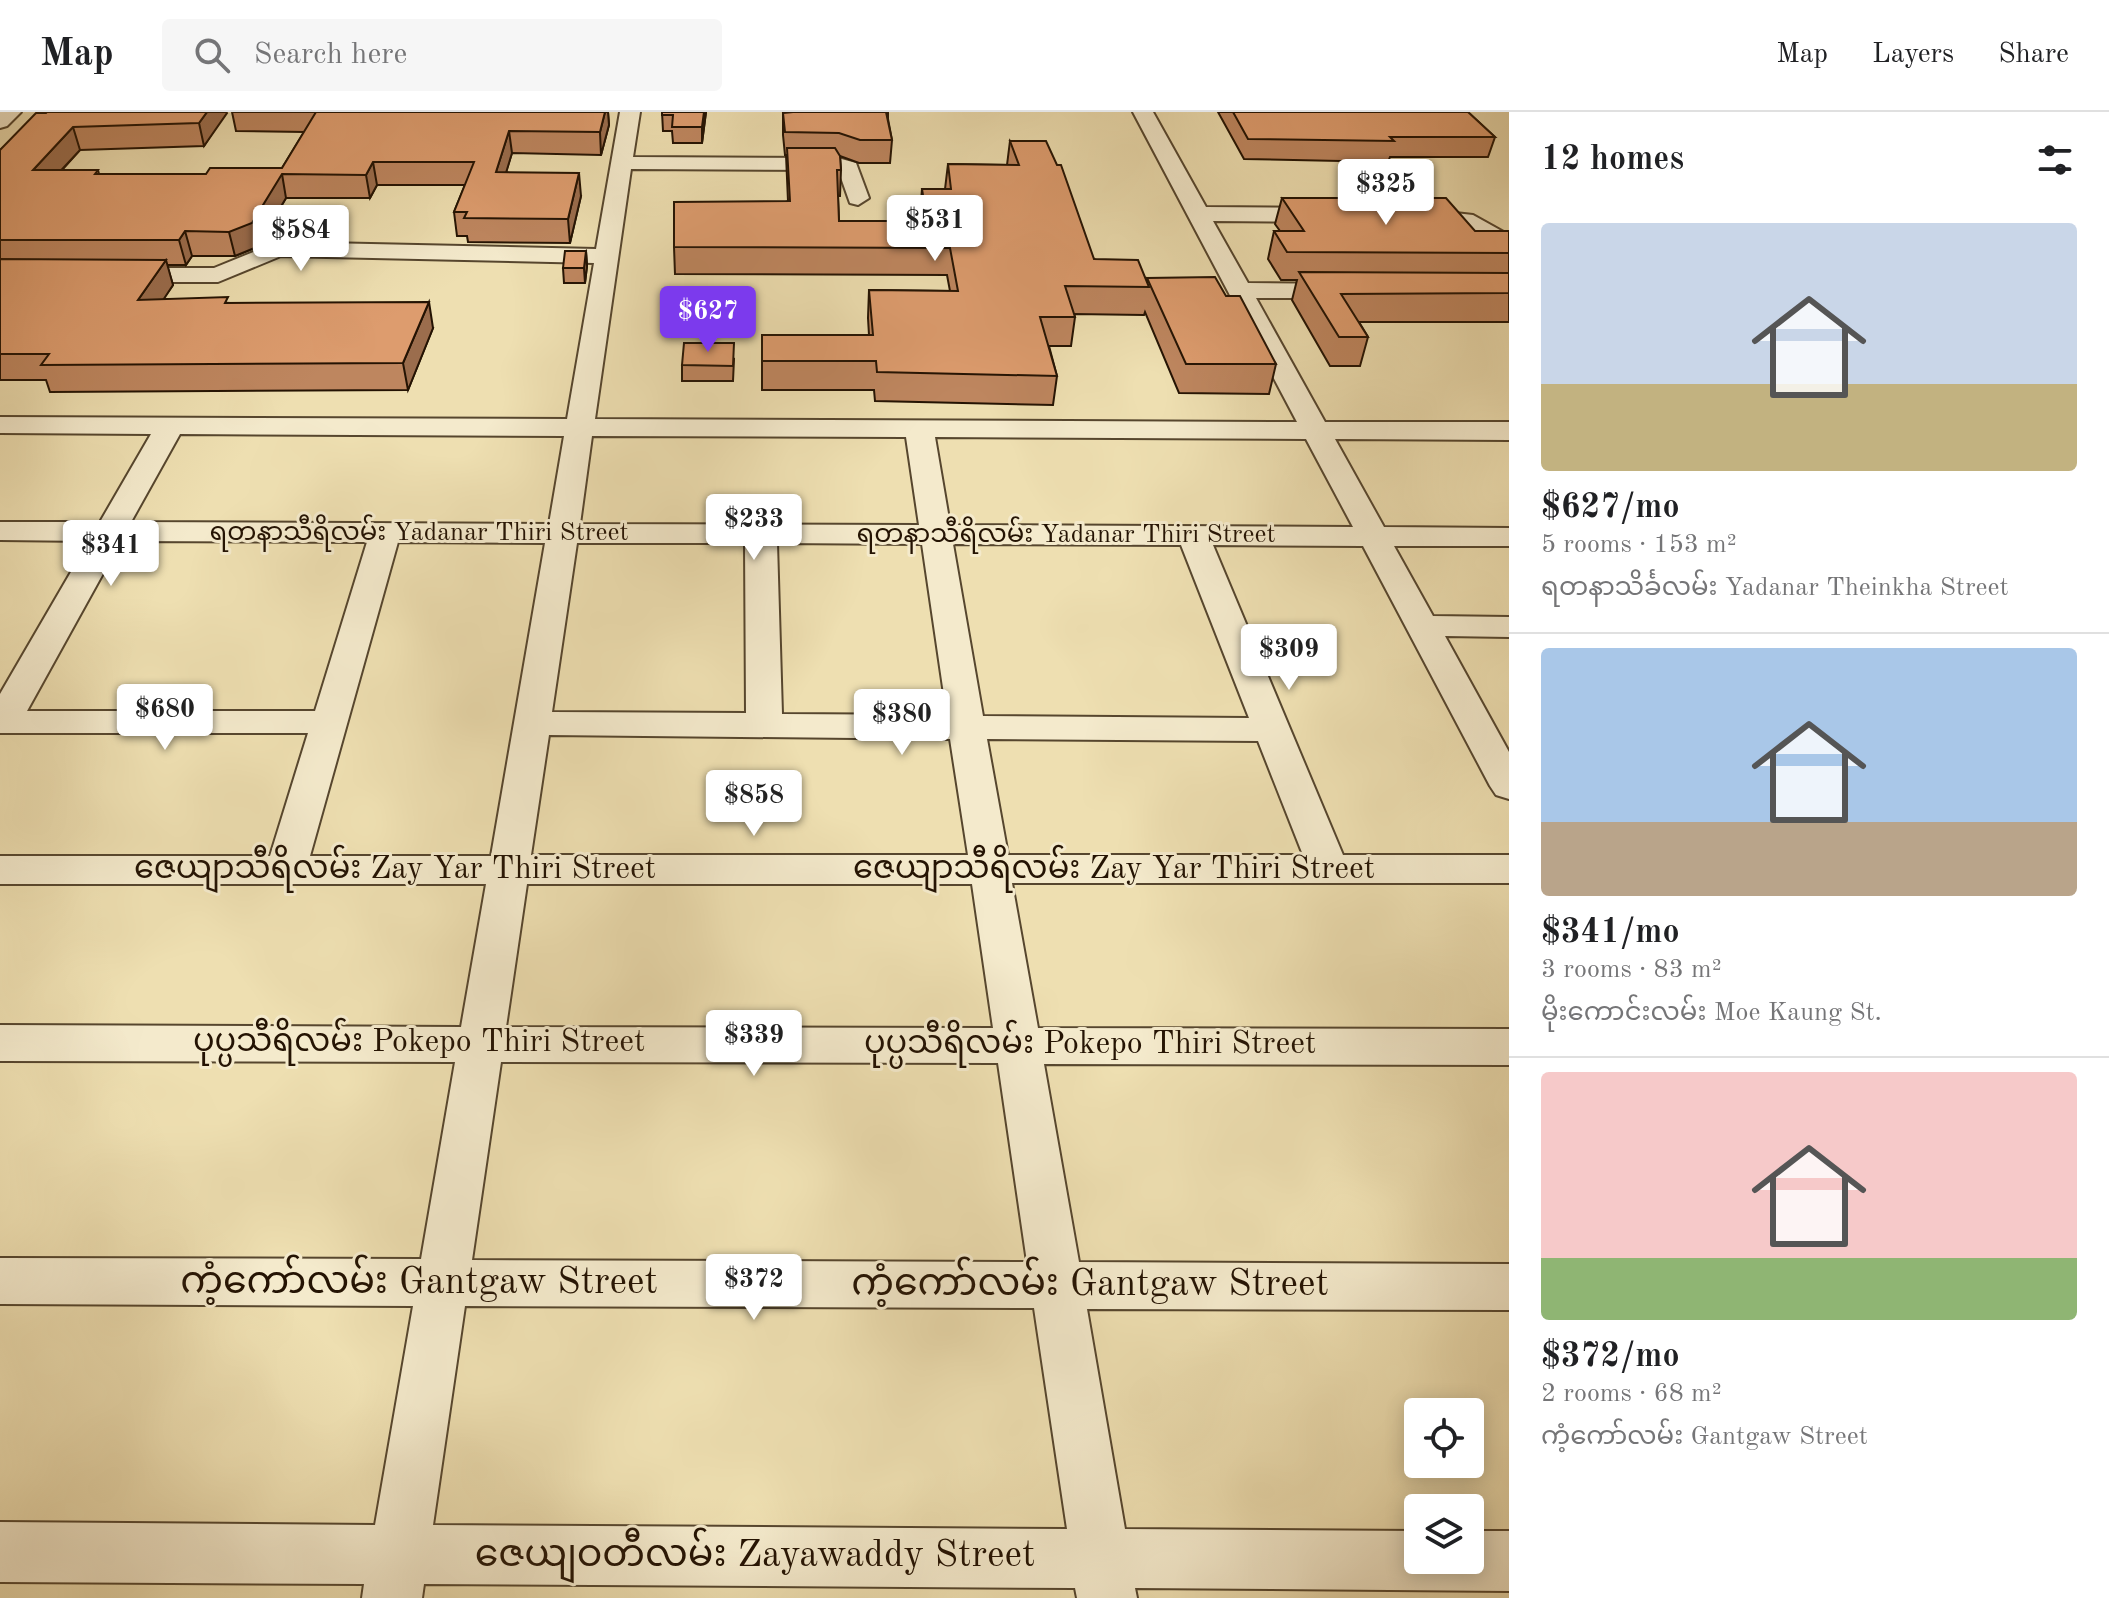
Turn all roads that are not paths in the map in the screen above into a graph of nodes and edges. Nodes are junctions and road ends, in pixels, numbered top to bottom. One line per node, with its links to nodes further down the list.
1 (11, 112): 4 (street)
2 (630, 112): 5 (street)
3 (1143, 112): 7 (street)
4 (0, 122)
5 (622, 163): 6 (street); 11 (street)
6 (858, 198)
7 (1199, 214): 8 (street); 13 (street)
8 (1349, 215)
9 (1394, 215): 10 (street)
10 (1509, 245)
11 (607, 256): 12 (street); 17 (street)
12 (93, 274)
13 (1241, 290): 14 (street); 19 (street)
14 (1367, 291)
15 (0, 425): 16 (street)
16 (170, 426): 17 (street); 22 (street)
17 (579, 428): 18 (street); 24 (street)
18 (919, 429): 19 (street); 26 (street)
19 (1318, 430): 20 (street); 28 (street)
20 (1509, 431)
21 (0, 531): 22 (street, ရတနာသီရိလမ်း Yadanar Thiri Street)
22 (110, 532): 23 (street, ရတနာသီရိလမ်း Yadanar Thiri Street); 32 (street)
23 (385, 533): 24 (street, ရတနာသီရိလမ်း Yadanar Thiri Street); 33 (street)
24 (562, 533): 25 (street, ရတနာသီရိလမ်း Yadanar Thiri Street); 34 (street)
25 (761, 534): 26 (street, ရတနာသီရိလမ်း Yadanar Thiri Street); 35 (street)
26 (936, 535): 27 (street, ရတနာသီရိလမ်း Yadanar Thiri Street); 36 (street)
27 (1193, 535): 28 (street, ရတနာသီရိလမ်း Yadanar Thiri Street); 37 (street)
28 (1375, 536): 29 (street, ရတနာသီရိလမ်း Yadanar Thiri Street); 30 (street)
29 (1509, 537)
30 (1423, 626): 31 (street); 38 (street)
31 (1509, 627)
32 (1, 722): 33 (street)
33 (330, 722): 41 (street)
34 (532, 723): 35 (street); 42 (street)
35 (764, 725): 36 (street)
36 (967, 727): 37 (street); 43 (street)
37 (1272, 730): 44 (street)
38 (1509, 786)
39 (1509, 869): 44 (street, ဇေယျာသီရိလမ်း Zay Yar Thiri Street)
40 (0, 870): 41 (street, ဇေယျာသီရိလမ်း Zay Yar Thiri Street)
41 (286, 870): 42 (street, ဇေယျာသီရိလမ်း Zay Yar Thiri Street)
42 (508, 870): 43 (street, ဇေယျာသီရိလမ်း Zay Yar Thiri Street); 45 (street)
43 (990, 870): 44 (street, ဇေယျာသီရိလမ်း Zay Yar Thiri Street); 47 (street)
44 (1329, 870)
45 (480, 1042): 46 (street, ပုပ္ပသီရိလမ်း Pokepo Thiri Street); 47 (street, ပုပ္ပသီရိလမ်း Pokepo Thiri Street); 50 (street)
46 (0, 1043)
47 (1018, 1045): 48 (street, ပုပ္ပသီရိလမ်း Pokepo Thiri Street); 51 (street)
48 (1509, 1047)
49 (0, 1281): 50 (street, ကံ့ကော်လမ်း Gantgaw Street)
50 (442, 1283): 51 (street, ကံ့ကော်လမ်း Gantgaw Street); 55 (street)
51 (1056, 1285): 52 (street, ကံ့ကော်လမ်း Gantgaw Street); 56 (street)
52 (1509, 1287)
53 (0, 1552): 55 (street, ဇေယျဝတီလမ်း Zayawaddy Street)
54 (1509, 1561): 56 (street, ဇေယျဝတီလမ်း Zayawaddy Street)
55 (395, 1576): 56 (street, ဇေယျဝတီလမ်း Zayawaddy Street)
56 (1104, 1578)

